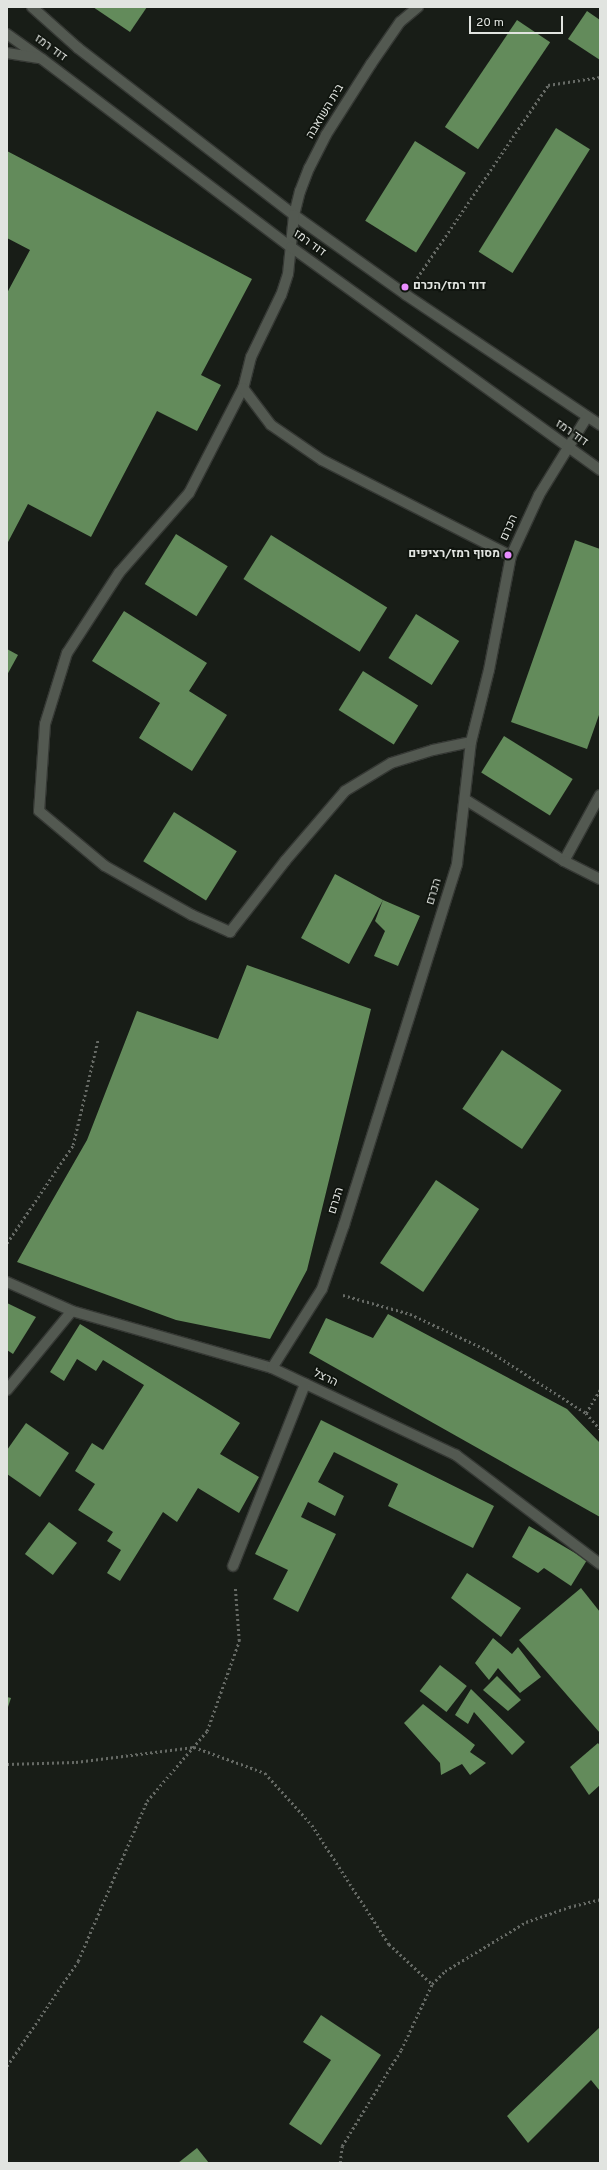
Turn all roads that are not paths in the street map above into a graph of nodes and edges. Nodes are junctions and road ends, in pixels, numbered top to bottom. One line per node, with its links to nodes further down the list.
1 (32, 7): 6 (street, דוד רמז)
2 (418, 7): 6 (street, בית השואבה)
3 (7, 34): 5 (street, דוד רמז)
4 (7, 53): 5 (street)
5 (42, 59): 7 (street, דוד רמז)
6 (294, 215): 7 (street, בית השואבה); 9 (street, דוד רמז)
7 (291, 248): 8 (street, בית השואבה); 11 (street, דוד רמז)
8 (243, 388): 13 (street); 14 (street, בית השואבה)
9 (587, 417): 10 (street, דוד רמז); 11 (street, הכרם)
10 (600, 425)
11 (567, 448): 12 (street, דוד רמז); 13 (street, הכרם)
12 (600, 470)
13 (511, 556): 14 (street, הכרם)
14 (471, 742): 16 (street, הכרם)
15 (600, 795): 17 (street)
16 (466, 800): 17 (street); 21 (street, הכרם)
17 (564, 861): 18 (street)
18 (600, 879)
19 (7, 1282): 20 (street, הרצל)
20 (72, 1311): 21 (street, הרצל); 23 (street)
21 (272, 1368): 22 (street, הרצל)
22 (305, 1384): 24 (street, הרצל); 25 (street)
23 (7, 1390)
24 (600, 1564)
25 (233, 1566)

